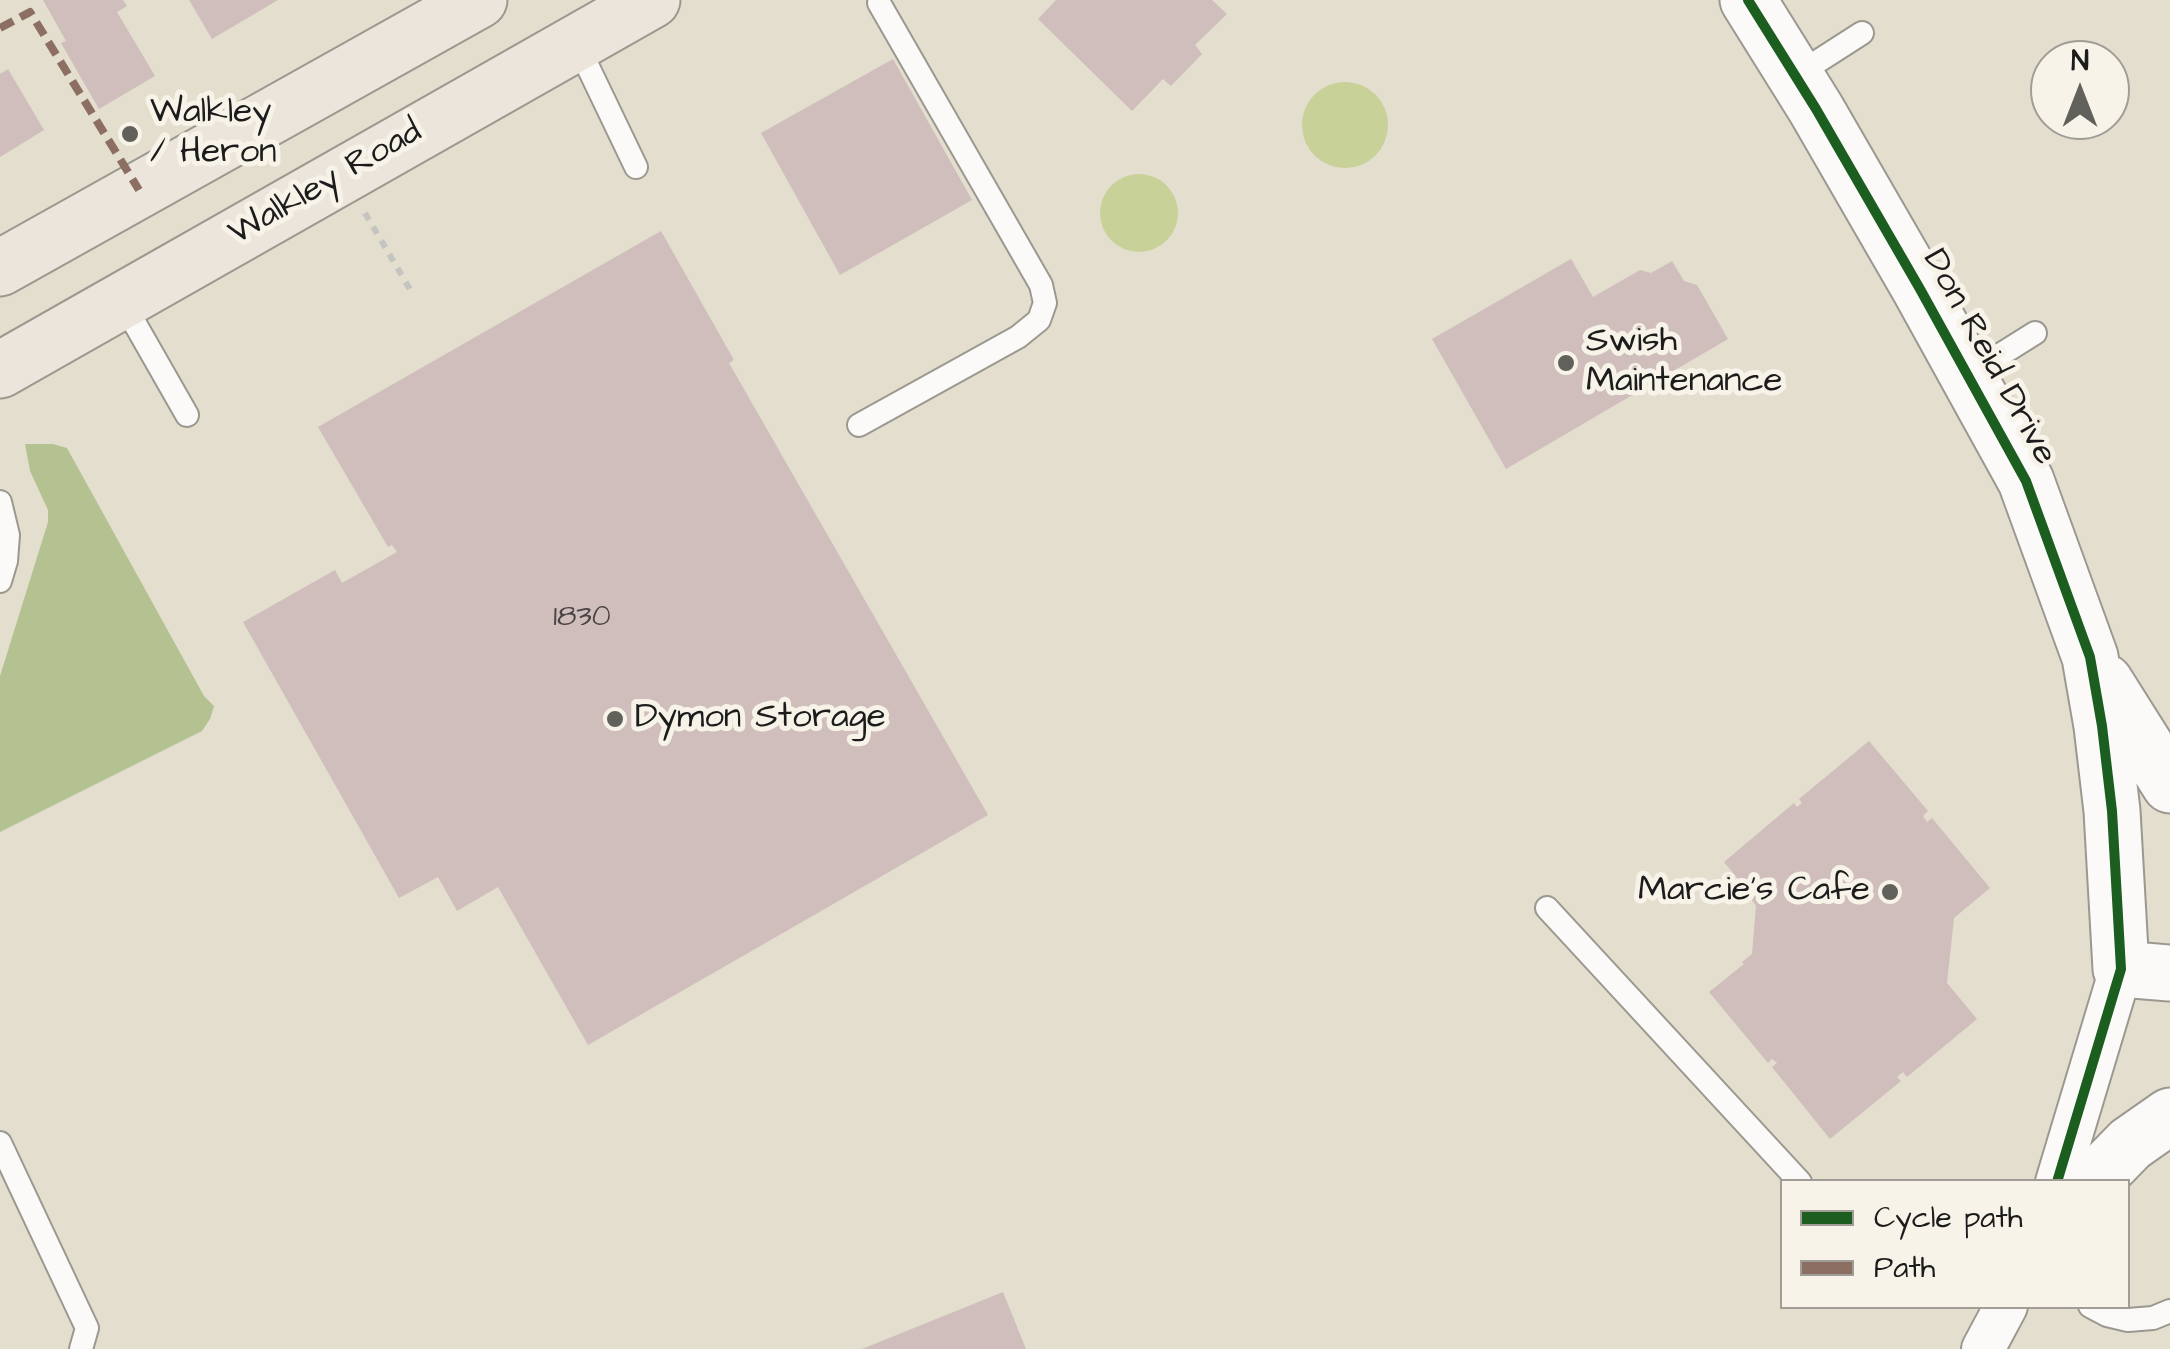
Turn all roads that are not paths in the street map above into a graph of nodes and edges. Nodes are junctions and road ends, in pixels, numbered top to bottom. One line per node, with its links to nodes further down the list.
1 (479, 0): 9 (main road)
2 (652, 0): 6 (main road, Walkley Road)
3 (1748, 0): 7 (street, Don Reid Drive)
4 (879, 3): 15 (lane)
5 (1862, 33): 7 (lane)
6 (576, 43): 8 (lane); 10 (main road, Walkley Road)
7 (1795, 76): 13 (street, Don Reid Drive)
8 (636, 167)
9 (0, 268)
10 (122, 301): 12 (main road, Walkley Road); 14 (lane)
11 (2035, 333): 13 (lane)
12 (0, 370)
13 (1968, 375): 18 (street, Don Reid Drive)
14 (187, 415)
15 (858, 425)
16 (0, 502): 17 (lane)
17 (0, 581)
18 (2090, 656): 19 (street); 21 (street, Don Reid Drive)
19 (2170, 785)
20 (1548, 908): 24 (lane)
21 (2146, 971): 25 (street, Don Reid Drive)
22 (2170, 1116): 26 (street)
23 (0, 1143): 30 (lane)
24 (1797, 1179)
25 (2058, 1179)
26 (2096, 1179)
27 (2004, 1309): 31 (street)
28 (2095, 1309): 29 (lane)
29 (2170, 1311)
30 (81, 1349)
31 (1983, 1349)

